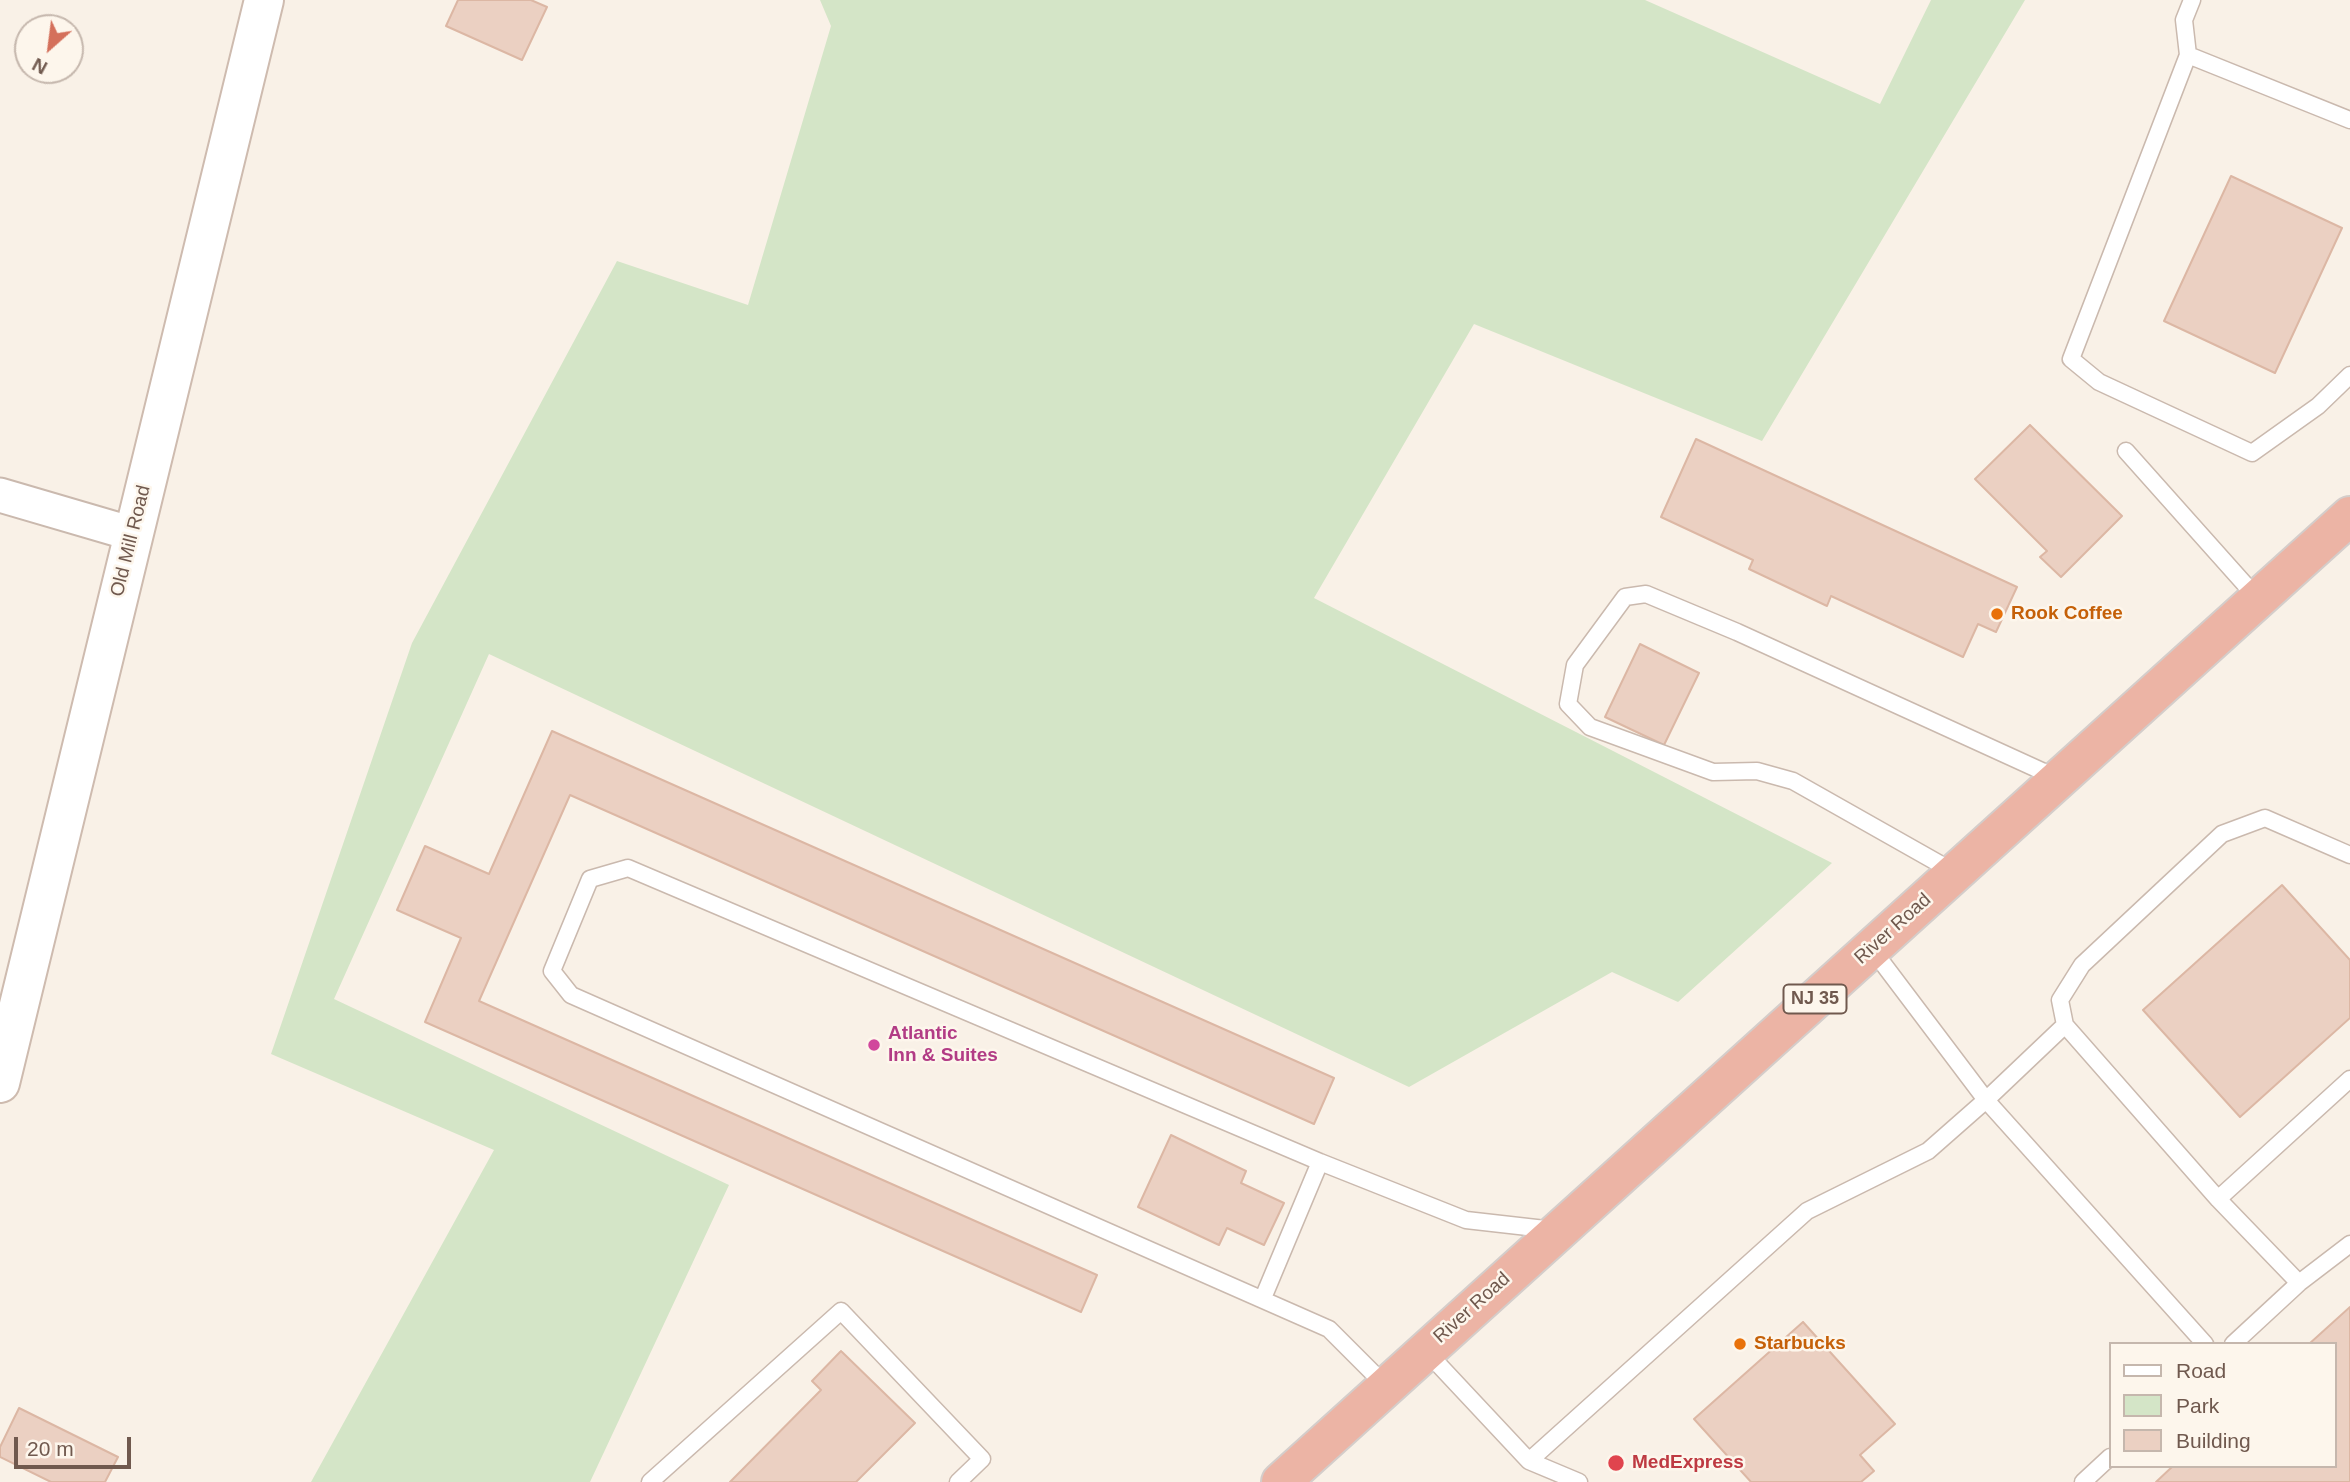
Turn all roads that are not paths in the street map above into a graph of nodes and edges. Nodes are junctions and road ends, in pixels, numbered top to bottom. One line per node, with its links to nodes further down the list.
1 (264, 0): 9 (street, Old Mill Road)
2 (2192, 0): 3 (lane)
3 (2188, 55): 4 (lane); 5 (lane)
4 (2350, 120)
5 (2350, 375)
6 (2126, 451): 10 (lane)
7 (0, 495): 9 (street)
8 (2350, 516): 10 (highway, River Road / NJ 35)
9 (133, 534): 17 (street, Old Mill Road)
10 (2258, 599): 11 (highway, River Road / NJ 35)
11 (2059, 779): 13 (highway, River Road / NJ 35); 13 (lane)
12 (2350, 855): 15 (lane)
13 (1956, 873): 14 (highway, River Road / NJ 35)
14 (1872, 948): 18 (lane); 21 (highway, River Road / NJ 35)
15 (2065, 1025): 18 (lane); 20 (lane)
16 (2350, 1079): 20 (lane)
17 (0, 1083)
18 (1986, 1100): 25 (lane); 30 (lane)
19 (1320, 1162): 21 (lane); 24 (lane); 24 (lane)
20 (2218, 1199): 23 (lane)
21 (1559, 1230): 27 (highway, River Road / NJ 35)
22 (2350, 1244): 23 (lane)
23 (2299, 1283): 26 (lane)
24 (1264, 1298): 28 (lane)
25 (2203, 1342)
26 (2235, 1342)
27 (1425, 1350): 28 (highway, River Road / NJ 35); 30 (lane)
28 (1387, 1387): 33 (highway, River Road / NJ 35)
29 (2108, 1459): 35 (lane)
30 (1529, 1461): 34 (lane)
31 (650, 1482): 32 (lane)
32 (958, 1482)
33 (1281, 1482)
34 (1579, 1482)
35 (2084, 1482)

